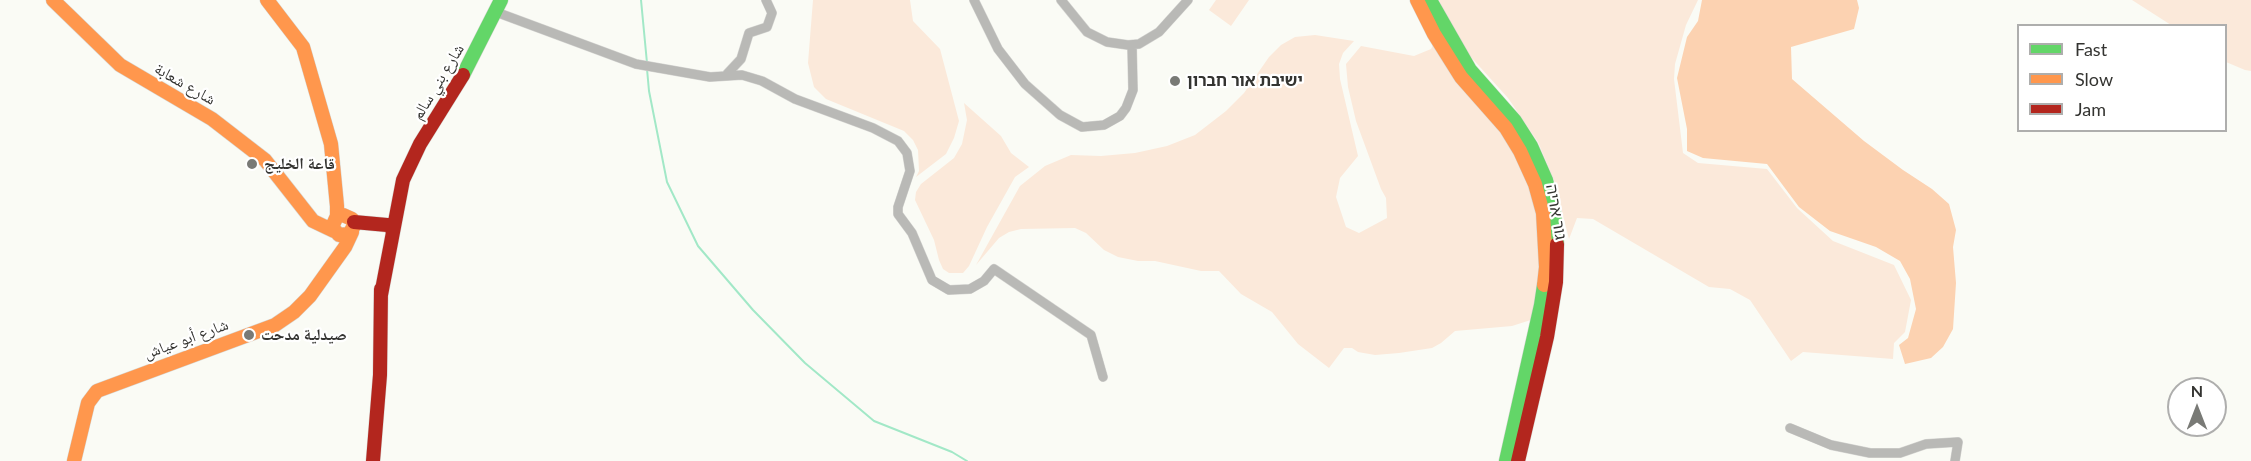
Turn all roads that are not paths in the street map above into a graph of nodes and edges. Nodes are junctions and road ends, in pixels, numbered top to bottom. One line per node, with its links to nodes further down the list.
1 (53, 0): 12 (street, شارع شعابة)
2 (267, 0): 12 (street)
3 (766, 0): 11 (street)
4 (974, 0): 10 (street)
5 (1062, 0): 10 (street)
6 (1188, 0): 10 (street)
7 (1417, 0): 18 (street, גור אריה)
8 (1430, 0): 19 (street, גור אריה)
9 (498, 6): 11 (street); 13 (street, شارع بني سالم)
10 (1132, 45)
11 (727, 74): 14 (street)
12 (344, 225): 13 (street, شارع شعابة); 16 (street, شارع أبو عياش)
13 (388, 229): 17 (street, شارع بني سالم)
14 (1103, 377)
15 (1790, 428): 20 (street)
16 (74, 461)
17 (373, 461)
18 (1506, 461)
19 (1518, 461)
20 (1955, 461)

